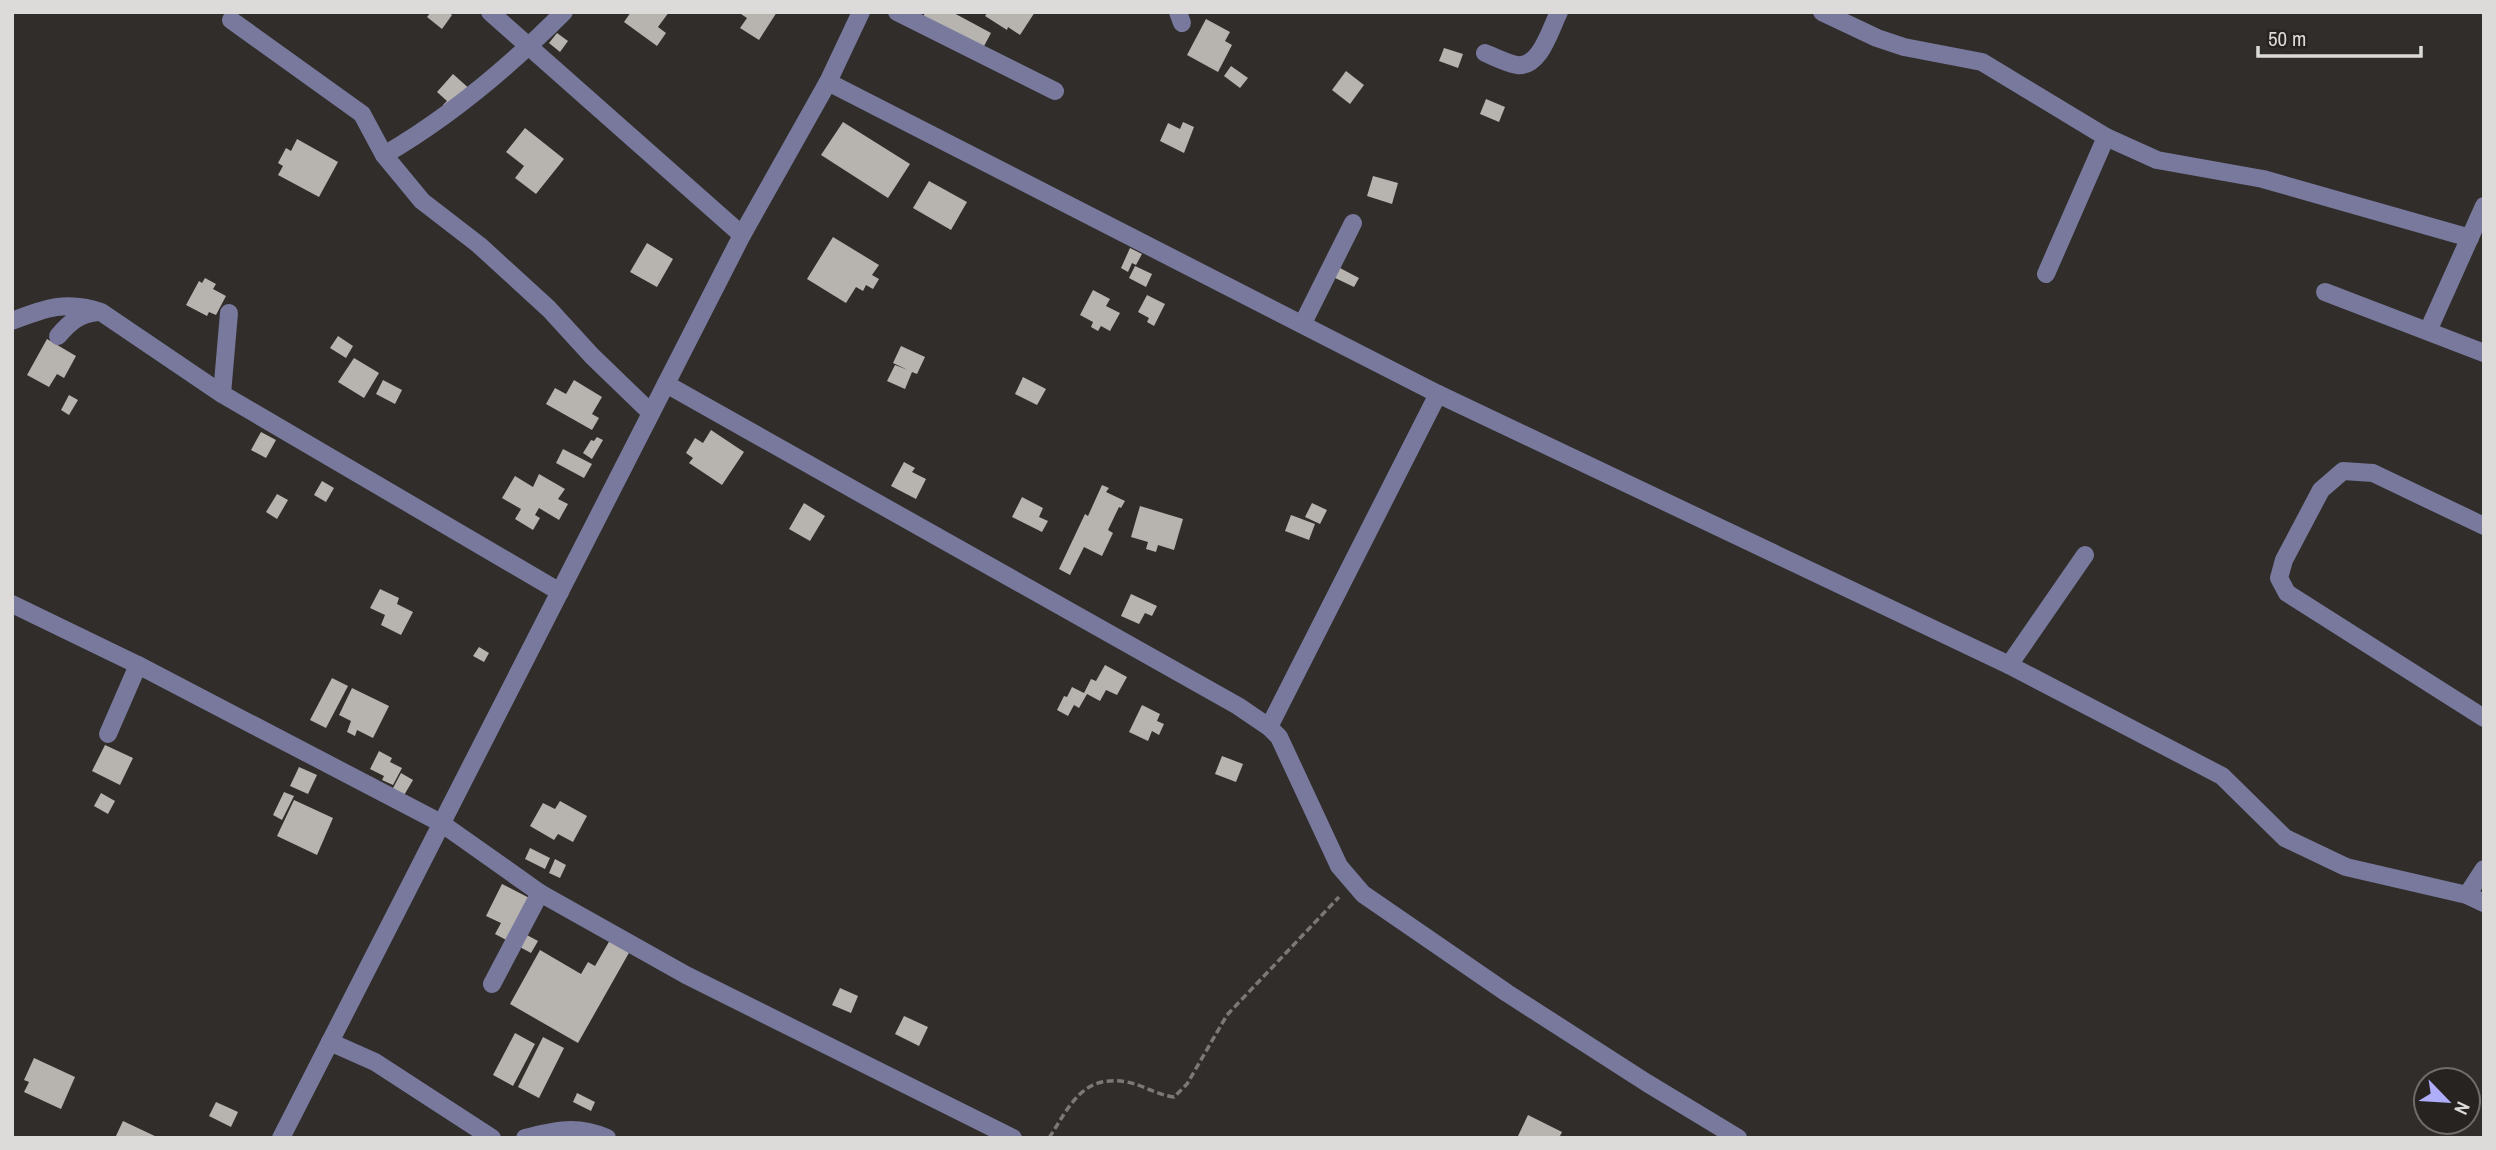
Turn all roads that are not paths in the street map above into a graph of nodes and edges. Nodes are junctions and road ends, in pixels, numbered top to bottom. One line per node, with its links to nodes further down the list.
1 (490, 12): 8 (street)
2 (564, 12): 8 (street)
3 (861, 12): 10 (street)
4 (897, 12): 11 (street)
5 (1559, 12): 9 (street)
6 (1822, 12): 12 (street)
7 (231, 20): 13 (street)
8 (528, 48): 13 (street); 16 (street)
9 (1485, 53)
10 (828, 82): 16 (street); 23 (street)
11 (1055, 91)
12 (2106, 137): 17 (street); 18 (street)
13 (384, 155): 30 (street)
14 (2484, 206): 17 (street)
15 (1353, 223): 23 (street)
16 (742, 235): 27 (street)
17 (2470, 238): 24 (street)
18 (2046, 274)
19 (2325, 292): 24 (street)
20 (101, 312): 22 (street); 25 (street); 28 (street)
21 (229, 313): 28 (street)
22 (12, 321)
23 (1303, 323): 29 (street)
24 (2428, 331): 26 (street)
25 (58, 336)
26 (2484, 353)
27 (666, 384): 30 (street); 38 (street)
28 (222, 394): 33 (street)
29 (1438, 394): 36 (street); 38 (street)
30 (651, 413): 33 (street)
31 (2484, 526): 37 (street)
32 (2085, 555): 36 (street)
33 (560, 592): 40 (street)
34 (12, 604): 35 (street)
35 (138, 665): 39 (street); 40 (street)
36 (2008, 665): 43 (street)
37 (2484, 718)
38 (1269, 727): 52 (street)
39 (108, 734)
40 (441, 823): 42 (street); 46 (street)
41 (2484, 869): 43 (street)
42 (540, 893): 45 (street); 51 (street)
43 (2467, 895): 44 (street)
44 (2484, 903)
45 (492, 984)
46 (330, 1042): 47 (street); 48 (street)
47 (281, 1138)
48 (492, 1138)
49 (525, 1138): 50 (street)
50 (607, 1138)
51 (1013, 1138)
52 (1738, 1138)

